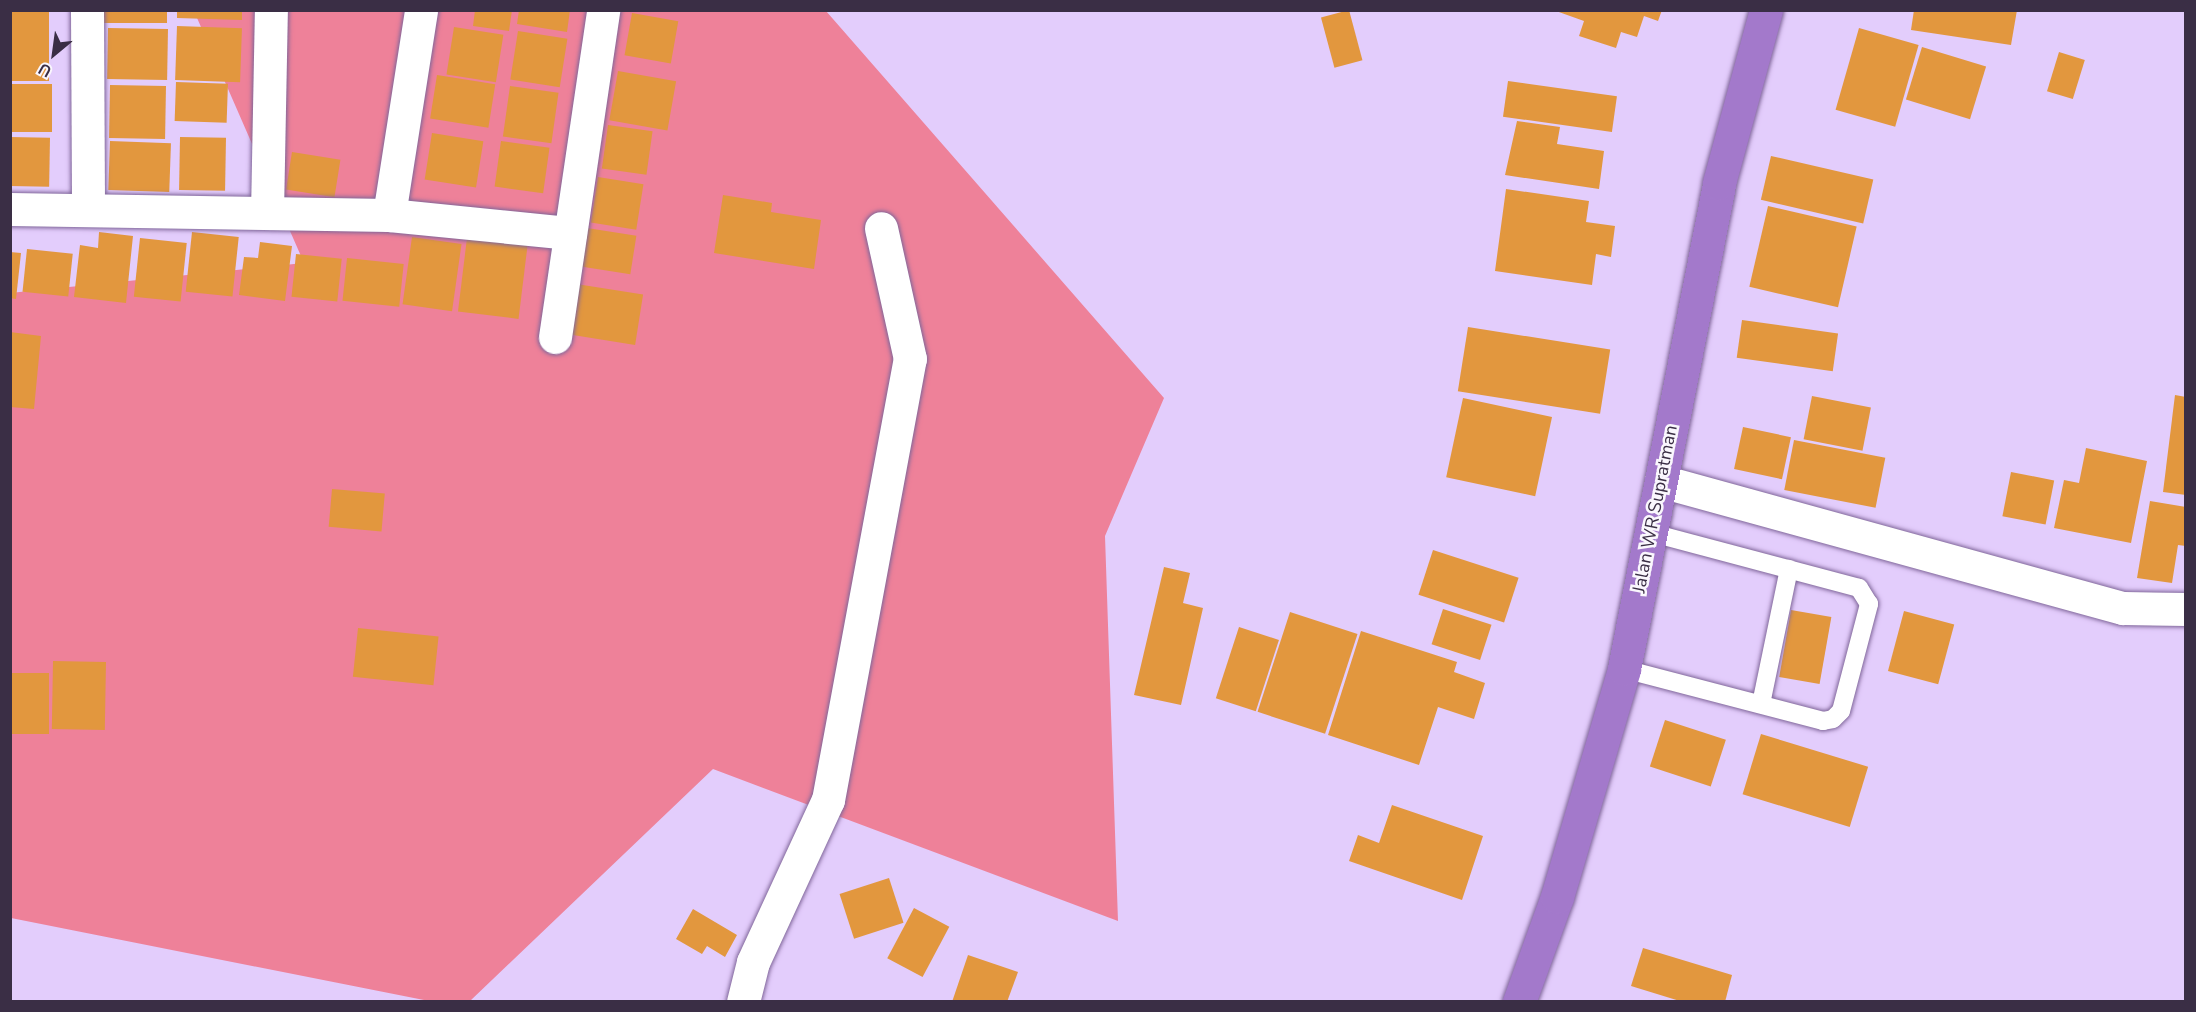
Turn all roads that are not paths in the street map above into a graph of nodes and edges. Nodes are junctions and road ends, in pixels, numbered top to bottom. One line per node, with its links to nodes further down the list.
1 (87, 10): 6 (street)
2 (271, 10): 8 (street)
3 (421, 10): 9 (street)
4 (603, 10): 11 (street)
5 (1766, 10): 13 (highway, Jalan WR Supratman)
6 (88, 208): 7 (street); 8 (street)
7 (10, 209)
8 (267, 213): 9 (street)
9 (389, 215): 11 (street)
10 (881, 228): 19 (street)
11 (570, 233): 12 (street)
12 (555, 337)
13 (1661, 481): 14 (highway, Jalan WR Supratman); 16 (street)
14 (1650, 532): 15 (lane); 17 (highway, Jalan WR Supratman)
15 (1789, 569): 18 (lane); 18 (lane)
16 (2186, 609)
17 (1624, 669): 18 (lane); 20 (highway, Jalan WR Supratman)
18 (1761, 704)
19 (743, 1002)
20 (1519, 1002)

